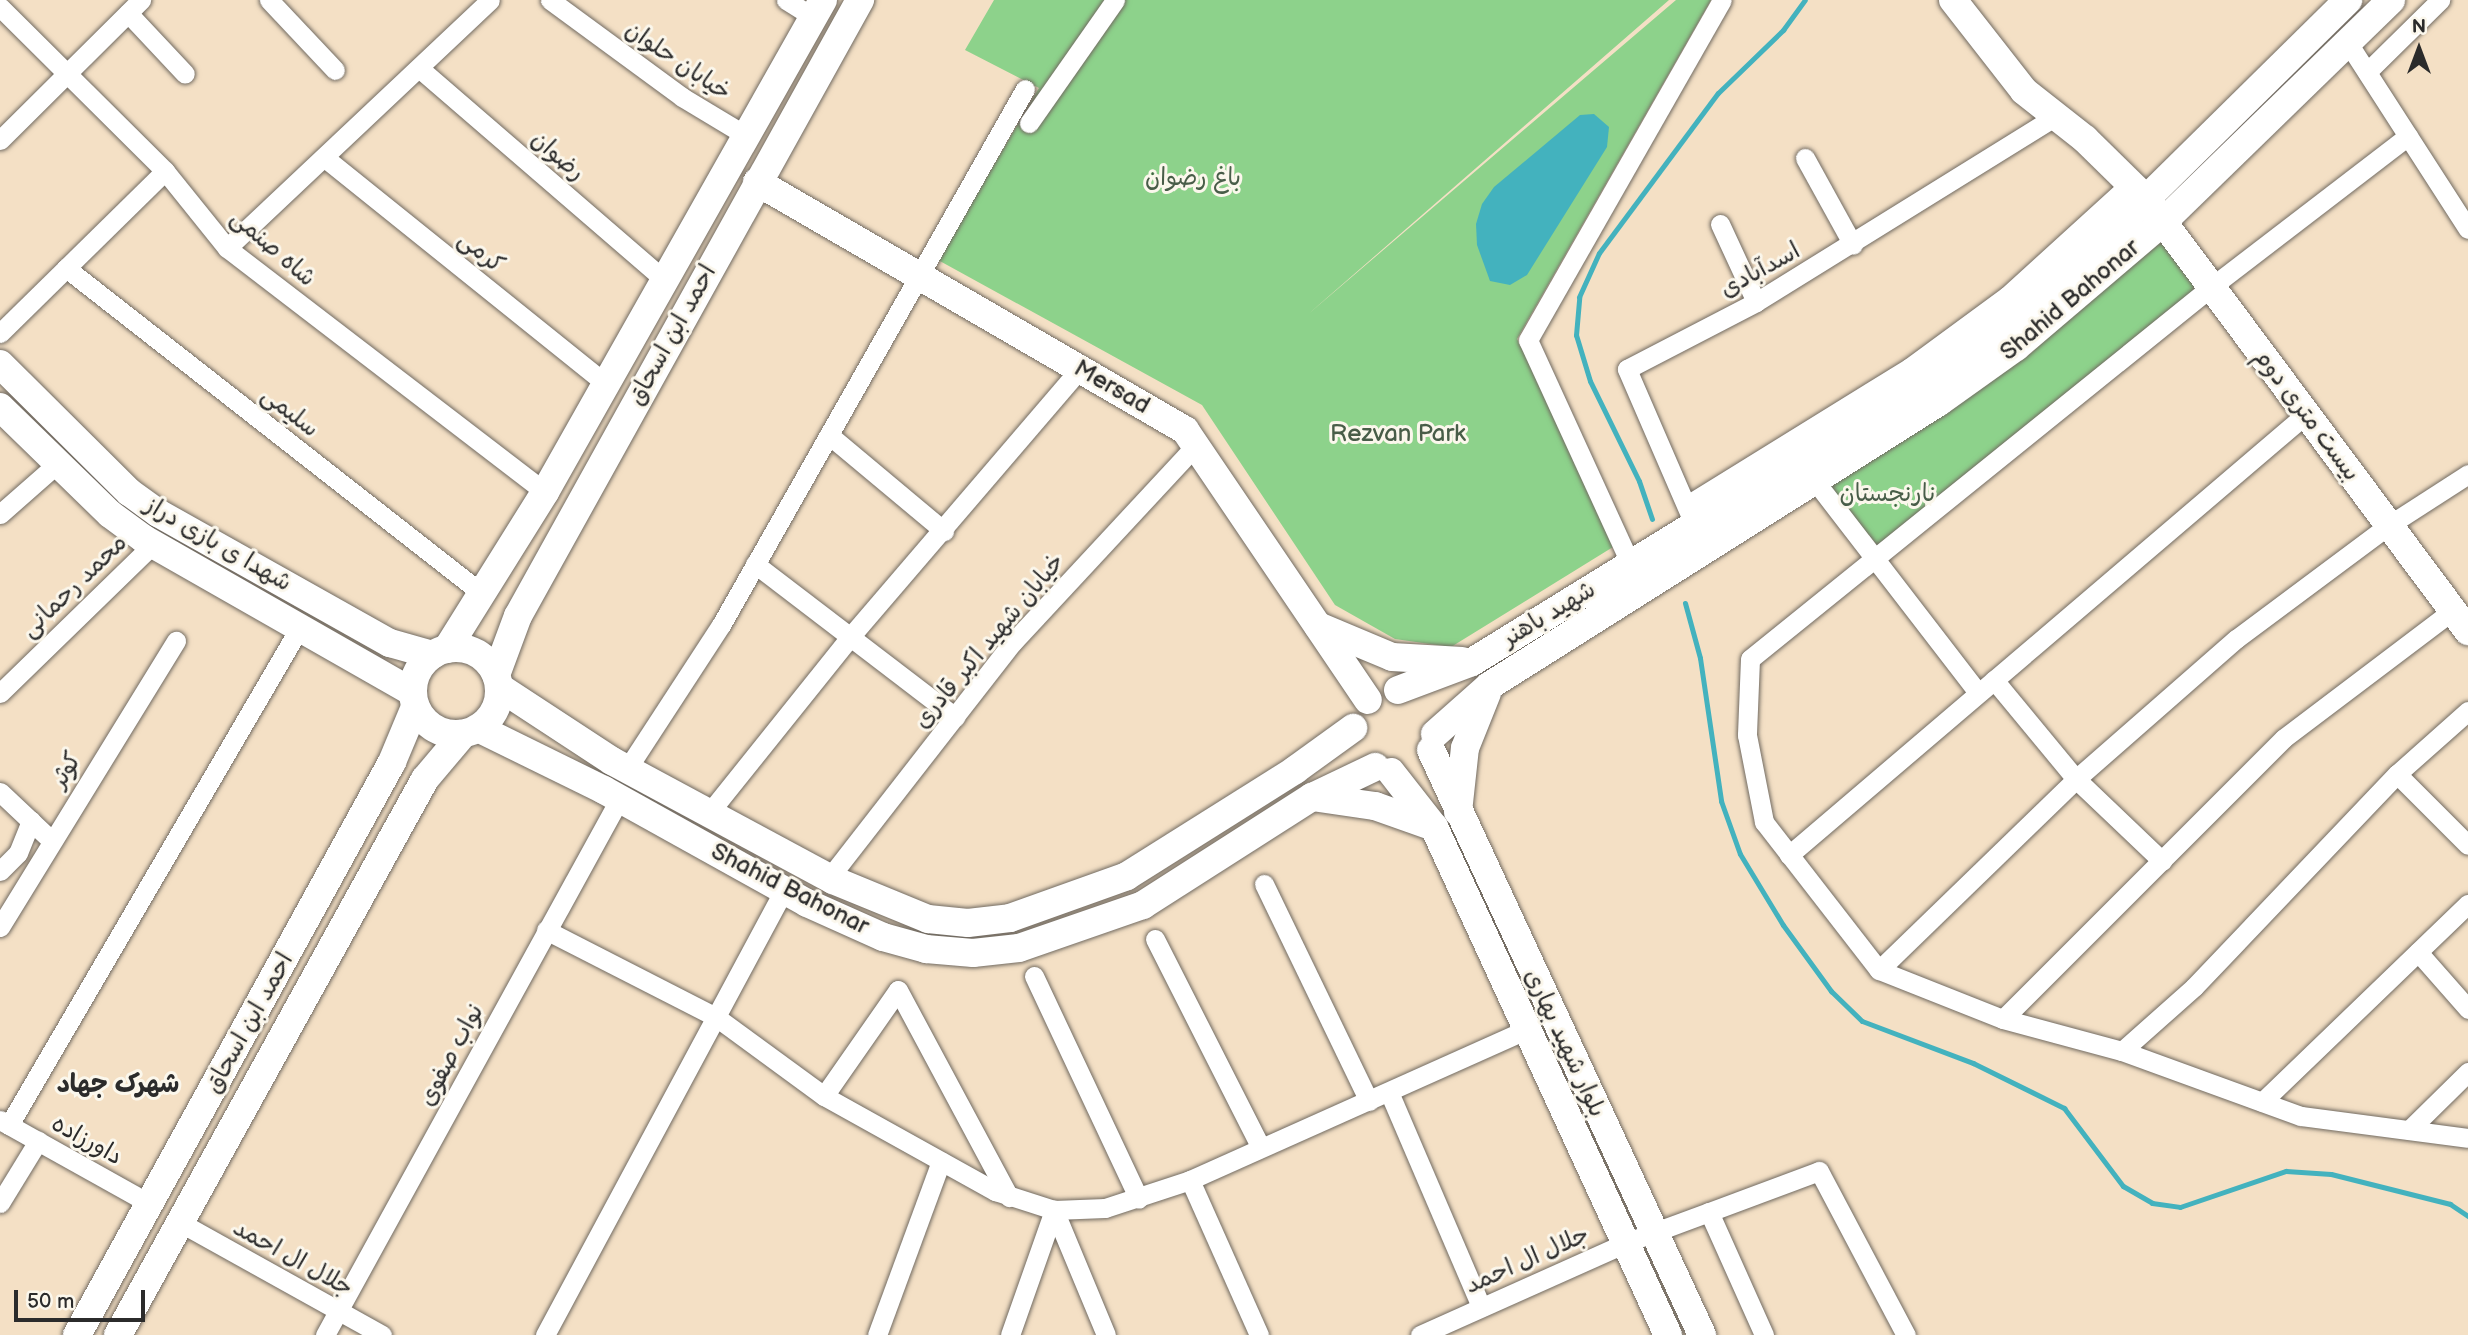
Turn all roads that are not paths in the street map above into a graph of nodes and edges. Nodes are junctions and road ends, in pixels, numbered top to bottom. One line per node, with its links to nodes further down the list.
1 (269, 0): 17 (street)
2 (490, 0): 16 (street)
3 (550, 0): 24 (street, خیابان حلوان)
4 (786, 0): 14 (street)
5 (860, 0): 30 (main road, احمد ابن اسحاق)
6 (1115, 0): 23 (street)
7 (1722, 0): 63 (street)
8 (1953, 0): 22 (main road, بیست متری دوم)
9 (2348, 0): 31 (main road, Shahid Bahonar)
10 (2391, 0): 15 (main road, Shahid Bahonar)
11 (2440, 0): 18 (street)
12 (0, 6): 20 (street, شاه صنمی)
13 (135, 7): 19 (street); 20 (street)
14 (818, 8): 24 (main road, احمد ابن اسحاق)
15 (2348, 43): 18 (street); 33 (main road, Shahid Bahonar)
16 (419, 68): 27 (street); 40 (street, رضوان)
17 (335, 70)
18 (2367, 72): 25 (street)
19 (185, 74)
20 (68, 76): 26 (street); 29 (street, شاه صنمی)
21 (1025, 89): 39 (street)
22 (2056, 116): 31 (main road, بیست متری دوم); 36 (street, اسدآبادی)
23 (1028, 123)
24 (747, 136): 40 (main road, احمد ابن اسحاق)
25 (2408, 136): 32 (street); 41 (street)
26 (0, 140)
27 (325, 158): 37 (street); 46 (street, کرمی)
28 (1805, 158): 36 (street)
29 (165, 171): 37 (street, شاه صنمی); 38 (street)
30 (757, 182): 39 (main road, Mersad); 73 (main road, احمد ابن اسحاق)
31 (2138, 191): 33 (main road, بیست متری دوم); 56 (main road, Shahid Bahonar)
32 (2462, 207): 35 (street)
33 (2163, 222): 41 (main road, بیست متری دوم); 53 (main road, Shahid Bahonar)
34 (1720, 224): 42 (street)
35 (2468, 229)
36 (1853, 245): 42 (street, اسدآبادی)
37 (227, 248): 54 (street, شاه صنمی)
38 (66, 268): 43 (street); 64 (street, سلیمی)
39 (919, 273): 45 (main road, Mersad); 49 (street)
40 (665, 280): 46 (main road, احمد ابن اسحاق)
41 (2211, 287): 48 (main road, بیست متری دوم); 61 (street)
42 (1756, 302): 56 (street, اسدآبادی)
43 (0, 333)
44 (0, 364): 70 (main road, شهدا ی بازی دراز)
45 (1080, 369): 50 (main road, Mersad); 58 (street)
46 (606, 384): 54 (main road, احمد ابن اسحاق)
47 (0, 407): 51 (main road, شهدا ی بازی دراز)
48 (2306, 414): 57 (main road, بیست متری دوم); 72 (street)
49 (829, 435): 58 (street); 62 (street)
50 (1196, 445): 66 (main road, Mersad); 81 (street, خیابان شهید اکبر قادری)
51 (58, 463): 55 (street); 59 (main road, شهدا ی بازی دراز)
52 (2468, 474): 57 (street)
53 (1815, 481): 60 (main road, Shahid Bahonar); 61 (street)
54 (545, 492): 64 (main road, احمد ابن اسحاق)
55 (0, 514)
56 (1690, 514): 63 (main road, شهید باهنر)
57 (2389, 525): 65 (main road, بیست متری دوم); 88 (street)
58 (944, 531): 68 (street)
59 (153, 544): 67 (main road, شهدا ی بازی دراز); 76 (street, محمد رحمانی)
60 (1710, 549): 74 (main road, شهید باهنر)
61 (1874, 558): 77 (street); 97 (street)
62 (755, 564): 68 (street); 85 (street)
63 (1631, 565): 71 (main road, شهید باهنر)
64 (484, 595): 70 (main road, احمد ابن اسحاق)
65 (2460, 621): 99 (street)
66 (1318, 626): 71 (main road); 78 (main road, Mersad)
67 (300, 627): 79 (main road, شهدا ی بازی دراز); 122 (street)
68 (850, 637): 81 (street); 92 (street)
69 (176, 641): 95 (street, کوثر)
70 (439, 652): 73 (main road); 79 (main road)
71 (1472, 662): 75 (main road, شهید باهنر)
72 (1994, 680): 77 (street); 88 (street)
73 (498, 681): 83 (main road); 85 (main road, Shahid Bahonar)
74 (1489, 686): 84 (main road, شهید باهنر); 94 (main road)
75 (1398, 690): 78 (main road); 84 (main road)
76 (0, 693)
77 (1978, 693): 97 (street)
78 (1368, 699): 82 (main road)
79 (414, 700): 83 (main road); 132 (main road, احمد ابن اسحاق)
80 (2468, 711): 87 (street)
81 (955, 717): 101 (street, خیابان شهید اکبر قادری)
82 (1353, 728): 86 (main road); 101 (main road, Shahid Bahonar)
83 (471, 731): 91 (main road, Shahid Bahonar); 135 (main road, احمد ابن اسحاق)
84 (1433, 742): 86 (main road); 94 (main road, بلوار شهید بهاری)
85 (627, 769): 92 (main road, Shahid Bahonar)
86 (1383, 769): 90 (main road, Shahid Bahonar); 94 (main road, بلوار شهید بهاری)
87 (2397, 774): 96 (street); 116 (street)
88 (2076, 779): 99 (street); 110 (street)
89 (0, 792): 93 (street)
90 (1312, 797): 94 (main road); 105 (main road, Shahid Bahonar)
91 (620, 798): 103 (main road, Shahid Bahonar); 107 (street, نواب صفوی)
92 (709, 813): 98 (main road, Shahid Bahonar)
93 (31, 821): 95 (street); 100 (street)
94 (1446, 821): 115 (main road, بلوار شهید بهاری); 136 (main road, بلوار شهید بهاری)
95 (51, 841): 106 (street, کوثر)
96 (2468, 845)
97 (1788, 855): 110 (street)
98 (787, 856): 101 (main road, Shahid Bahonar); 103 (main road)
99 (2162, 861): 114 (street)
100 (0, 871)
101 (831, 879): 105 (main road)
102 (1264, 884): 120 (street)
103 (776, 885): 105 (main road, Shahid Bahonar); 113 (street)
104 (2468, 904): 109 (street)
105 (819, 908)
106 (0, 927)
107 (546, 930): 113 (street); 139 (street, نواب صفوی)
108 (1155, 939): 126 (street)
109 (2418, 952): 112 (street); 121 (street)
110 (1879, 970): 114 (street)
111 (1034, 976): 130 (street)
112 (2468, 1009)
113 (716, 1017): 119 (street); 144 (street)
114 (2003, 1018): 116 (street)
115 (1530, 1028): 118 (street); 137 (main road, بلوار شهید بهاری)
116 (2122, 1051): 121 (street)
117 (2468, 1072): 123 (street)
118 (1389, 1092): 120 (street); 138 (street)
119 (824, 1096): 127 (street); 129 (street)
120 (1369, 1101): 126 (street)
121 (2262, 1102): 123 (street)
122 (5, 1122): 125 (street, داورزاده)
123 (2409, 1130): 124 (street)
124 (2468, 1138)
125 (38, 1142): 131 (street); 132 (street, داورزاده)
126 (1260, 1146): 128 (street)
127 (941, 1161): 129 (street); 145 (street)
128 (1189, 1180): 130 (street); 148 (street)
129 (1009, 1197): 133 (street)
130 (1139, 1199): 133 (street)
131 (0, 1203)
132 (150, 1204): 140 (main road, احمد ابن اسحاق)
133 (1054, 1210): 146 (street); 147 (street)
134 (1709, 1212): 136 (street, جلال ال احمد); 152 (street); 153 (street, جلال ال احمد)
135 (181, 1223): 139 (street, جلال ال احمد); 141 (main road, احمد ابن اسحاق)
136 (1655, 1233): 137 (street, جلال ال احمد); 151 (main road, بلوار شهید بهاری)
137 (1628, 1242): 138 (street, جلال ال احمد); 150 (main road, بلوار شهید بهاری)
138 (1481, 1307): 149 (street, جلال ال احمد)
139 (338, 1310): 142 (street, نواب صفوی); 143 (street, جلال ال احمد)
140 (77, 1335)
141 (118, 1335)
142 (325, 1335)
143 (382, 1335)
144 (545, 1335)
145 (877, 1335)
146 (1010, 1335)
147 (1106, 1335)
148 (1259, 1335)
149 (1420, 1335)
150 (1668, 1335)
151 (1702, 1335)
152 (1764, 1335)
153 (1906, 1335)

